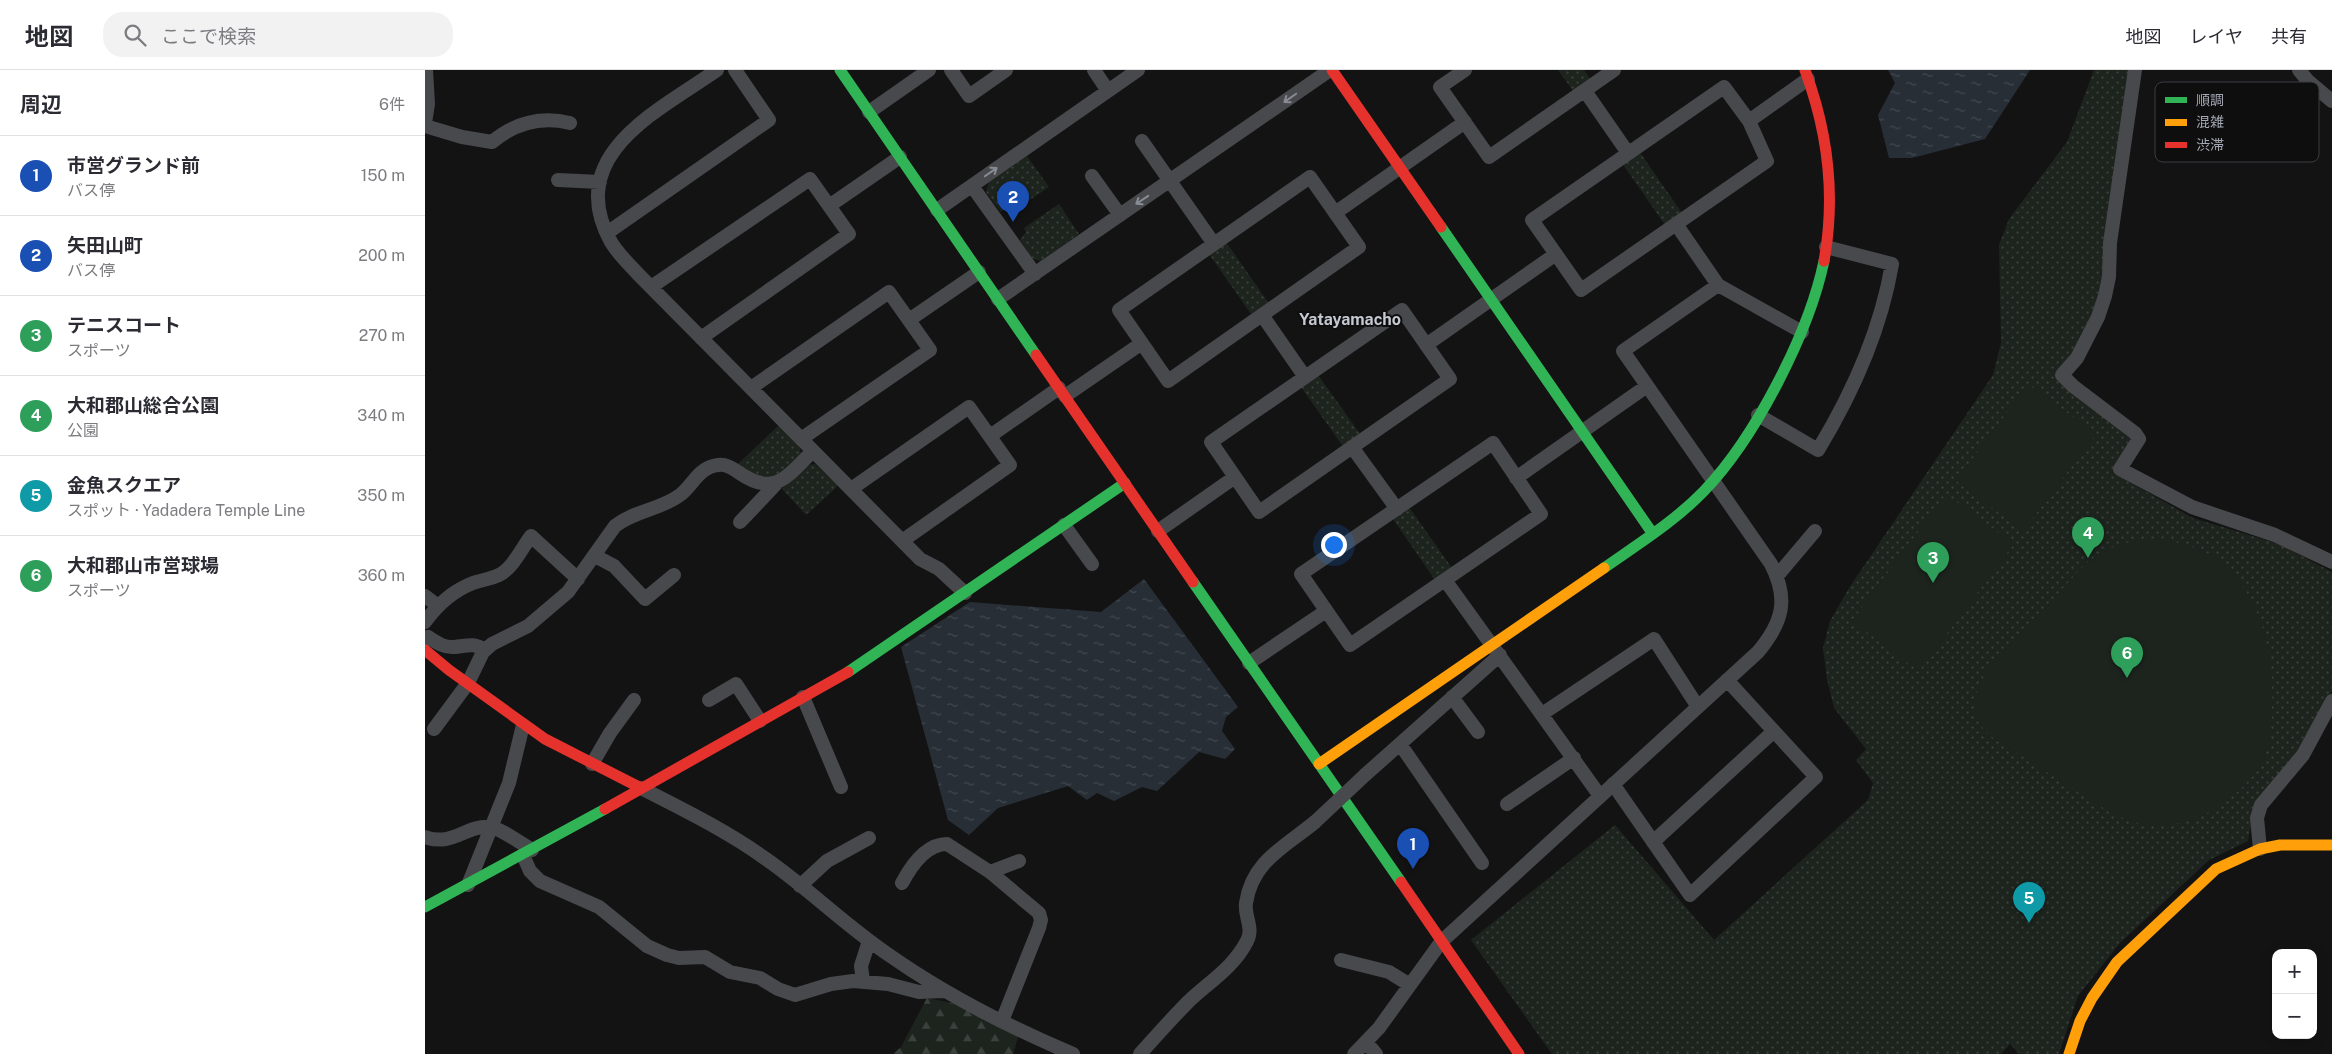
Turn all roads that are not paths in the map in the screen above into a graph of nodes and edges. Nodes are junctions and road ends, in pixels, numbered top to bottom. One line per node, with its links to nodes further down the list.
1 (426, 70): 18 (street)
2 (717, 70): 15 (street)
3 (735, 70): 42 (street)
4 (840, 70): 23 (street)
5 (929, 70): 23 (street)
6 (951, 70): 7 (street)
7 (1006, 70)
8 (1093, 70): 20 (street)
9 (1138, 70): 20 (street)
10 (1331, 70): 31 (street); 34 (street, one-way to 34)
11 (1465, 70): 25 (street)
12 (1614, 70): 21 (street)
13 (2135, 70): 82 (street)
14 (2299, 70): 17 (street)
15 (702, 74): 35 (street)
16 (1806, 74): 24 (street); 44 (street)
17 (2309, 82)
18 (426, 84): 27 (street)
19 (2319, 90): 22 (street)
20 (1108, 91): 36 (street, one-way to 20)
21 (1585, 91): 25 (street); 29 (street)
22 (2332, 101)
23 (869, 112): 30 (street)
24 (1749, 121): 29 (street); 41 (street)
25 (1465, 122): 31 (street)
26 (570, 123): 27 (street)
27 (425, 124)
28 (1142, 141): 34 (street)
29 (1629, 153): 45 (street)
30 (900, 157): 37 (street); 38 (street)
31 (1399, 167): 39 (street); 51 (street)
32 (1092, 176): 40 (street)
33 (558, 180): 35 (street)
34 (1169, 181): 40 (street, one-way to 40); 43 (street)
35 (600, 182): 42 (street)
36 (972, 186): 38 (street); 47 (street)
37 (829, 206): 49 (street); 55 (street)
38 (937, 210): 46 (street)
39 (1335, 213): 43 (street); 52 (street)
40 (1120, 215): 47 (street)
41 (1675, 224): 45 (street); 48 (street)
42 (607, 233): 49 (street)
43 (1214, 244): 56 (street)
44 (1826, 247): 54 (street); 62 (street)
45 (1556, 254): 51 (street)
46 (979, 272): 50 (street); 53 (street)
47 (1035, 274): 50 (street)
48 (1718, 285): 54 (street); 59 (street)
49 (651, 287): 55 (street)
50 (998, 299): 61 (street)
51 (1491, 300): 57 (street); 63 (street)
52 (1262, 315): 56 (street); 58 (street)
53 (909, 320): 60 (street); 65 (street)
54 (1802, 332): 62 (street)
55 (701, 338): 60 (street)
56 (1142, 343): 61 (street)
57 (1426, 345): 58 (street); 66 (street)
58 (1305, 377): 68 (street)
59 (1647, 386): 63 (street); 70 (street)
60 (751, 388): 65 (street)
61 (1062, 392): 64 (street); 71 (street)
62 (1759, 415): 70 (street)
63 (1582, 432): 69 (street); 79 (street)
64 (989, 436): 73 (street); 80 (street)
65 (801, 439): 67 (street)
66 (1352, 447): 68 (street); 74 (street)
67 (813, 451): 72 (street); 73 (street)
68 (1235, 477): 77 (street)
69 (1516, 478): 74 (street); 87 (street)
70 (1713, 481): 79 (street); 85 (street)
71 (1125, 483): 76 (street); 77 (street)
72 (775, 484): 75 (street); 81 (street)
73 (851, 489): 80 (street)
74 (1397, 509): 91 (street)
75 (740, 522)
76 (1064, 526): 83 (street); 88 (street)
77 (1158, 531): 97 (street)
78 (1815, 531): 85 (street)
79 (1653, 534): 96 (street)
80 (902, 541): 88 (street)
81 (595, 556): 84 (street); 86 (street)
82 (2332, 562)
83 (1092, 564)
84 (674, 575)
85 (1777, 576): 98 (street)
86 (578, 579): 90 (street); 95 (street)
87 (1445, 580): 91 (street); 96 (street)
88 (965, 593): 101 (street)
89 (425, 596): 90 (street)
90 (437, 605): 92 (street)
91 (1326, 611): 97 (street)
92 (425, 622)
93 (425, 640): 95 (street)
94 (425, 650): 99 (street)
95 (485, 650): 99 (street)
96 (1496, 650): 100 (street); 106 (street); 115 (street)
97 (1249, 663): 115 (street)
98 (1727, 680): 105 (street); 110 (street)
99 (468, 683): 108 (street); 109 (street)
100 (1452, 697): 111 (street); 112 (street)
101 (803, 698): 107 (street); 117 (street)
102 (634, 700): 114 (street)
103 (709, 700): 107 (street)
104 (2332, 701): 126 (street)
105 (1698, 707): 106 (street); 116 (street)
106 (1542, 714): 113 (street)
107 (760, 721): 118 (street)
108 (523, 725): 114 (street); 121 (street)
109 (434, 729)
110 (1774, 731): 124 (street); 124 (street)
111 (1478, 732)
112 (1400, 744): 129 (street); 144 (street, bridge)
113 (1573, 758): 119 (street); 120 (street)
114 (592, 764): 118 (street)
115 (1319, 764): 136 (street)
116 (1613, 784): 119 (street); 124 (street)
117 (841, 787)
118 (641, 788): 127 (street); 133 (street)
119 (1600, 796): 136 (street)
120 (1507, 804)
121 (492, 827): 122 (street); 127 (street); 132 (street)
122 (425, 837)
123 (869, 838): 133 (street)
124 (1653, 842)
125 (2332, 845): 126 (street)
126 (2260, 849): 148 (street)
127 (527, 852): 132 (street); 138 (street)
128 (1019, 862): 130 (street)
129 (1482, 863)
130 (990, 872): 131 (street); 141 (street)
131 (902, 883)
132 (468, 885): 134 (street)
133 (800, 886): 135 (street)
134 (425, 907)
135 (869, 941): 138 (street); 140 (street)
136 (1441, 942): 139 (street); 147 (street)
137 (1341, 960): 139 (street)
138 (863, 981): 140 (street)
139 (1411, 985): 142 (street)
140 (945, 991): 141 (street)
141 (1002, 1021): 143 (street)
142 (1366, 1042): 145 (street); 146 (street)
143 (1073, 1054)
144 (1140, 1054)
145 (1354, 1054)
146 (1376, 1054)
147 (1519, 1054)
148 (2069, 1054)

